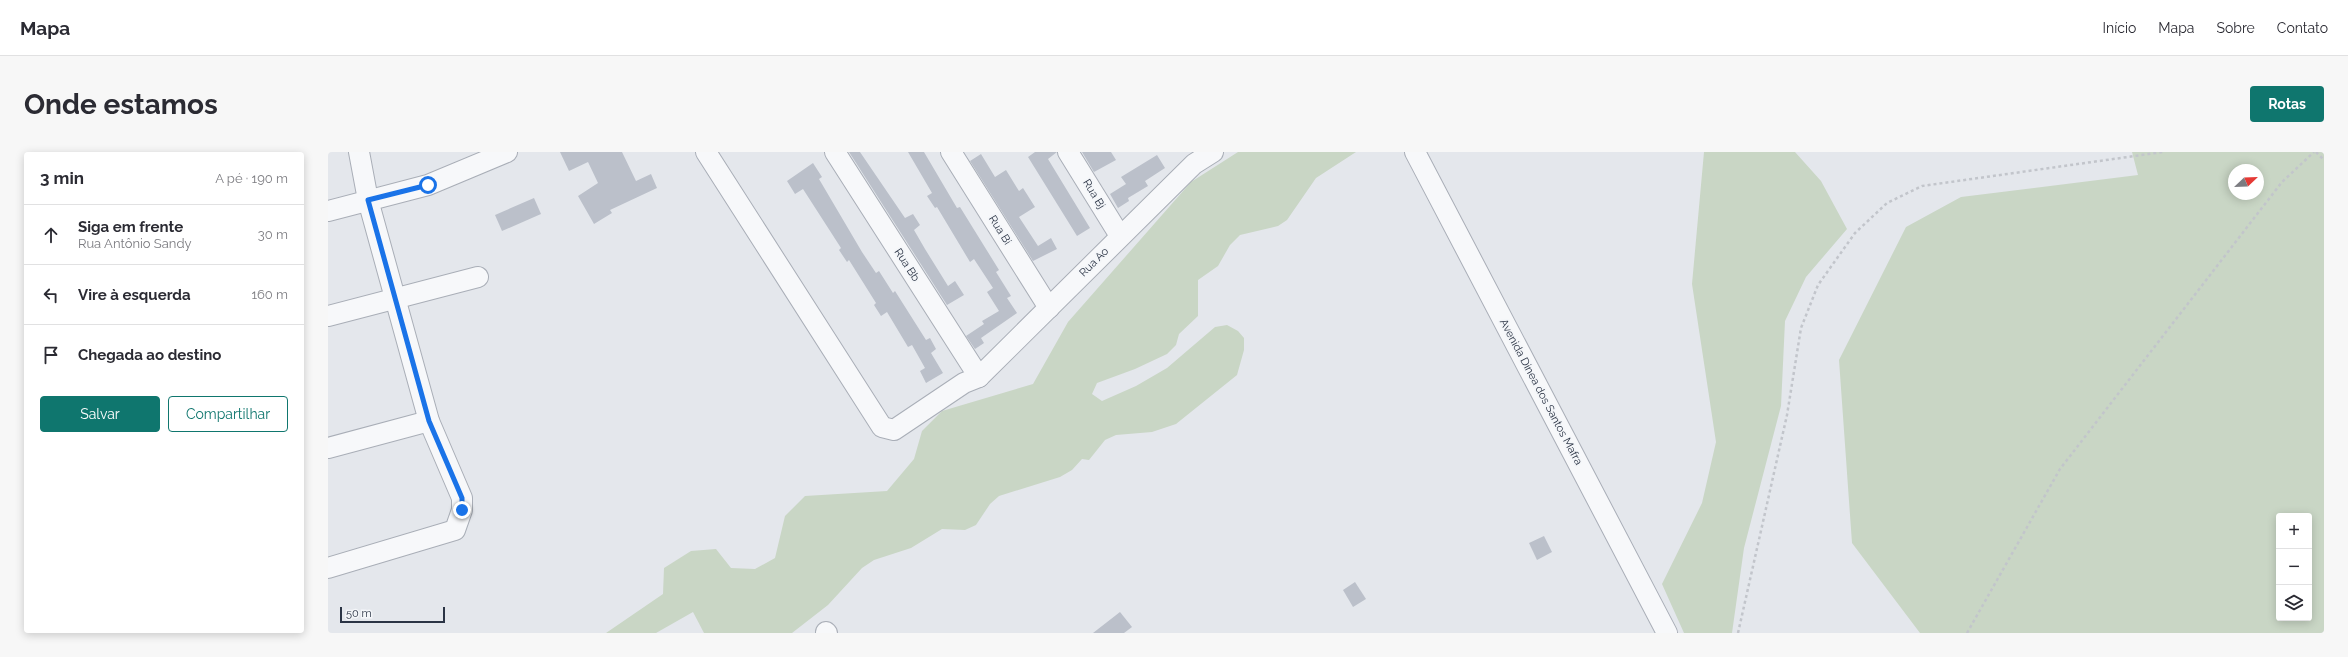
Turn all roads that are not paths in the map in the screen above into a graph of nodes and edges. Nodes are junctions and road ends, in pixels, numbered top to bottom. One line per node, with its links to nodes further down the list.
1 (359, 152): 11 (street)
2 (507, 152): 10 (street)
3 (706, 152): 18 (street)
4 (835, 152): 18 (street, Rua Bb)
5 (951, 152): 16 (street, Rua Bi)
6 (1068, 152): 13 (street, Rua Bj)
7 (1213, 152): 9 (street, Rua Ao)
8 (1415, 152): 22 (street, Avenida Dinea dos Santos Mafra)
9 (1190, 158): 13 (street, Rua Ao)
10 (467, 160): 11 (street)
11 (368, 200): 12 (street); 15 (street)
12 (328, 211)
13 (1120, 236): 16 (street, Rua Ao)
14 (478, 277): 15 (street)
15 (395, 297): 17 (street); 19 (street)
16 (1049, 308): 18 (street, Rua Ao)
17 (328, 316)
18 (979, 377)
19 (429, 421): 20 (street); 21 (street)
20 (328, 448)
21 (328, 568)
22 (1666, 633)

